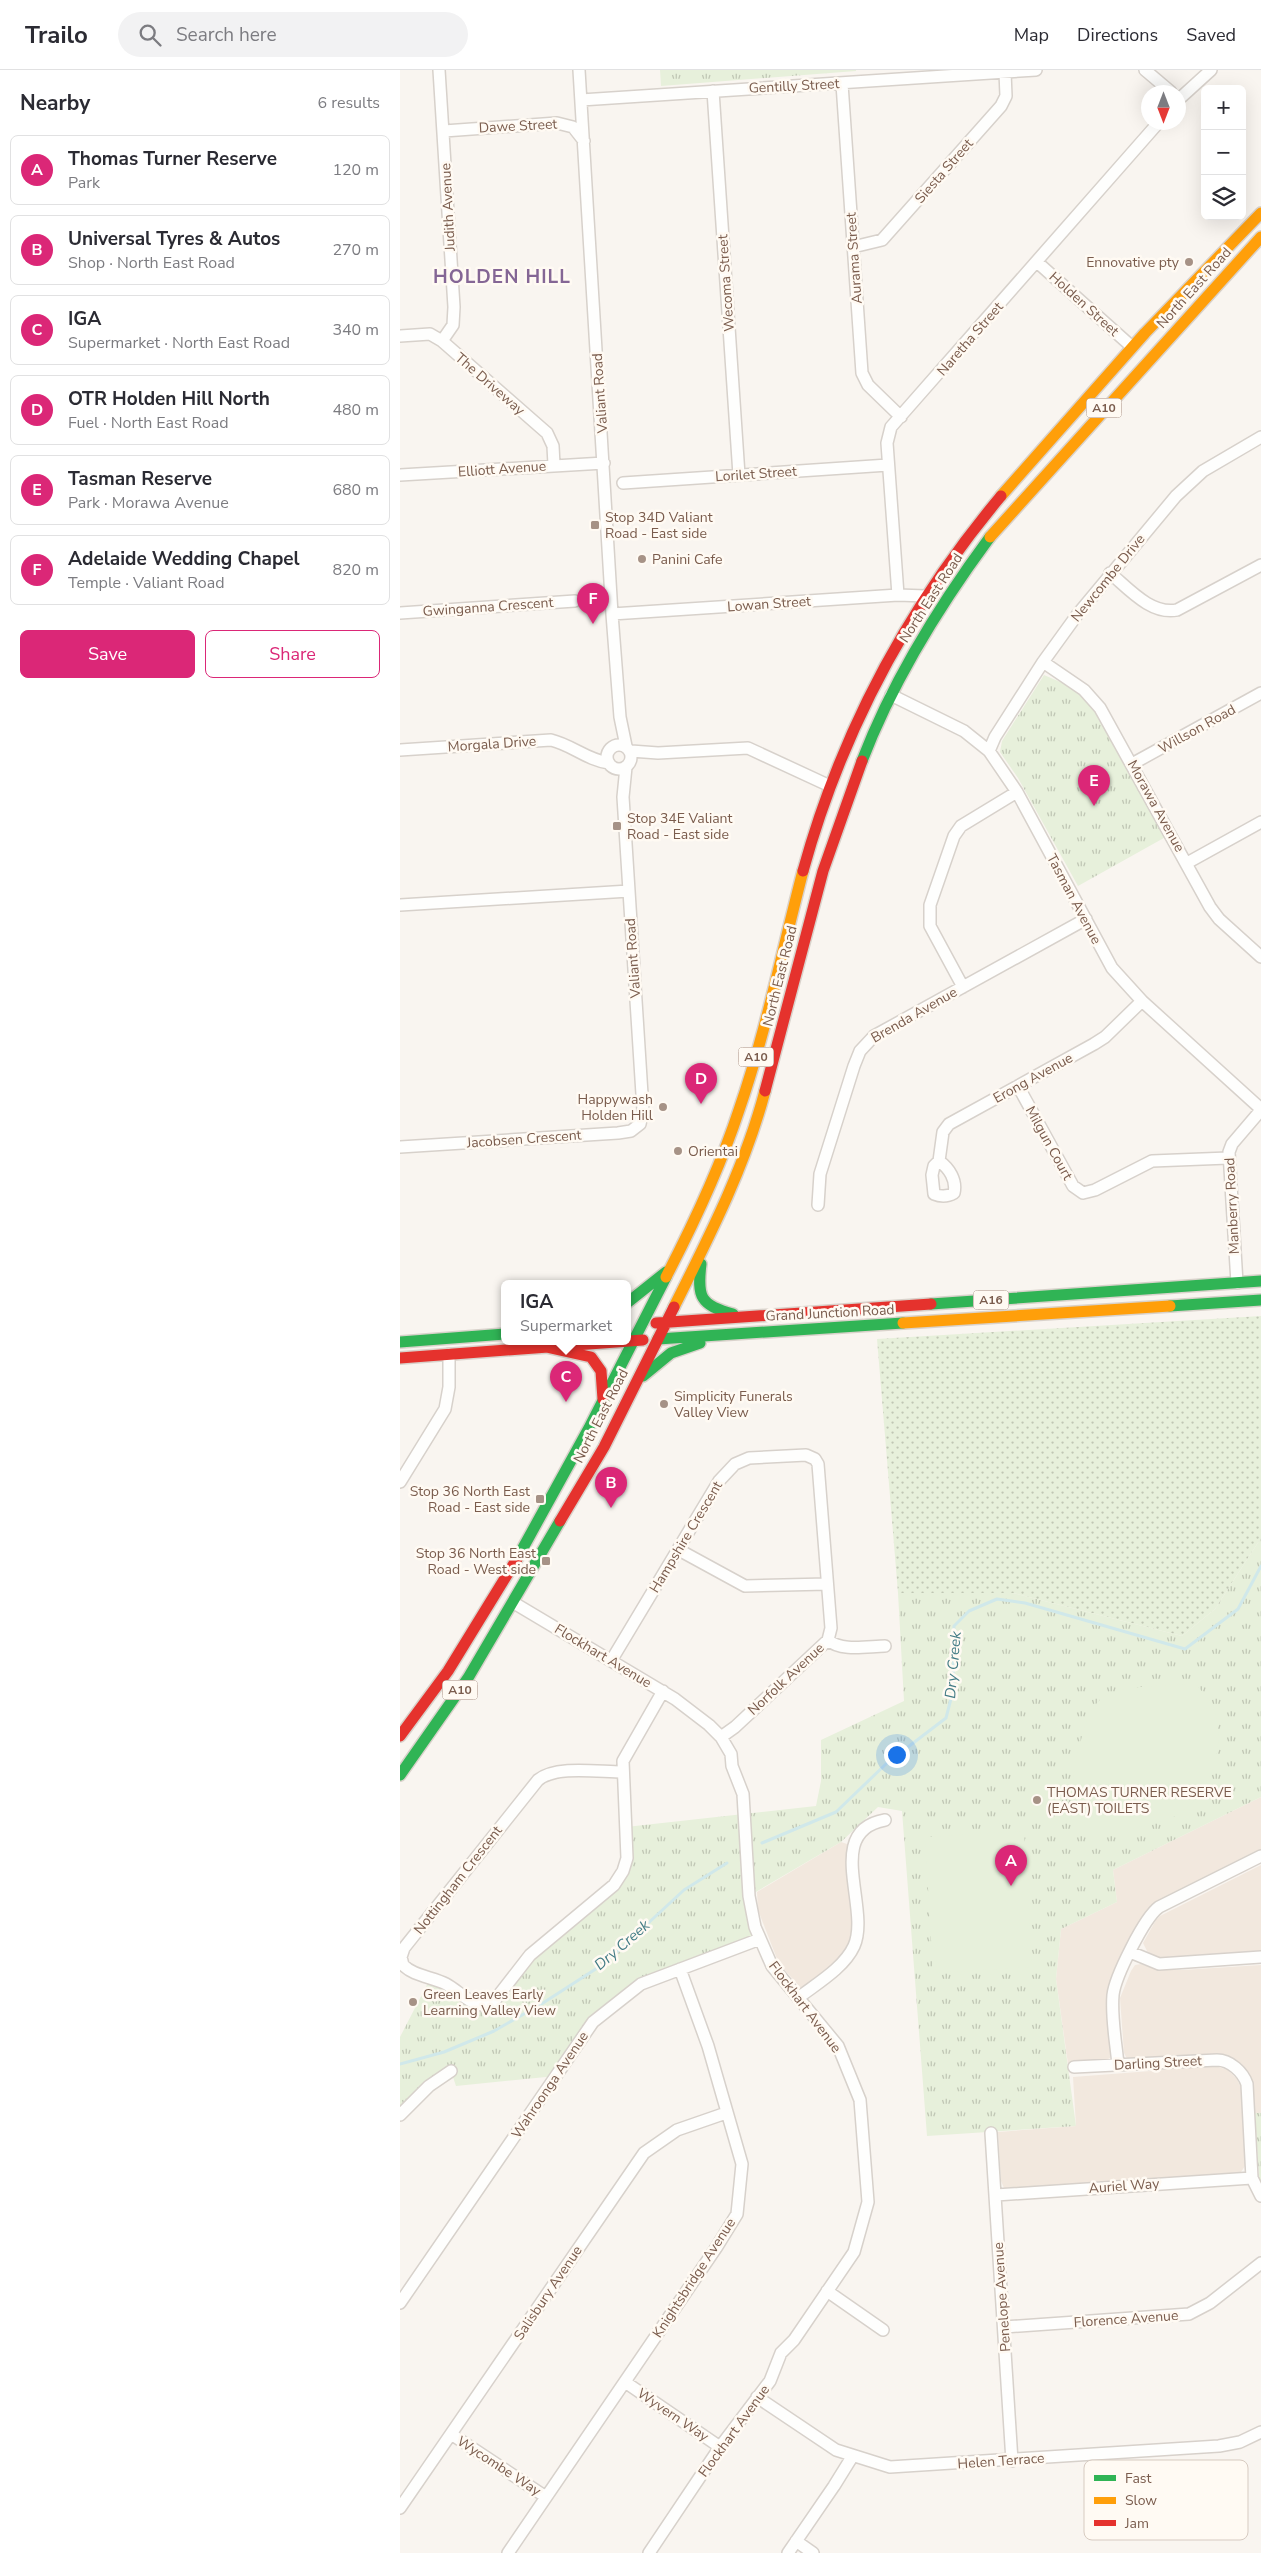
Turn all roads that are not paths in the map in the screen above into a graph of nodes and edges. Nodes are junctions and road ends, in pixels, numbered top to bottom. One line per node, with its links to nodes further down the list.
1 (440, 70): 13 (street, Judith Avenue)
2 (579, 70): 11 (street, Valiant Road)
3 (1036, 70): 6 (street, Gentilly Street)
4 (1146, 70): 8 (street)
5 (1211, 70): 10 (street)
6 (1005, 72): 7 (street, Gentilly Street); 17 (street, Siesta Street)
7 (842, 84): 9 (street, Gentilly Street); 17 (street, Aurama Street)
8 (1163, 85)
9 (713, 91): 11 (street, Gentilly Street); 29 (street, Wecoma Street)
10 (1186, 93)
11 (581, 100): 14 (street, Valiant Road)
12 (1152, 130): 18 (street, Naretha Street)
13 (444, 131): 14 (street, Dawe Street); 21 (street, Judith Avenue)
14 (584, 141): 25 (street, Valiant Road)
15 (1258, 215): 16 (main road); 19 (main road, North East Road / A10)
16 (1259, 243): 19 (main road); 33 (main road, North East Road / A10)
17 (853, 247): 23 (street, Aurama Street)
18 (1037, 262): 22 (street, Holden Street); 23 (street, Naretha Street)
19 (1209, 263): 22 (main road, North East Road / A10)
20 (400, 336): 21 (street, The Driveway)
21 (442, 341): 26 (street, The Driveway)
22 (1131, 346): 35 (main road, North East Road / A10)
23 (901, 417): 27 (street, Naretha Street)
24 (1261, 437): 32 (street, Newcombe Drive)
25 (604, 463): 26 (street, Elliott Avenue); 38 (street, Valiant Road)
26 (554, 465): 28 (street, Elliott Avenue)
27 (888, 465): 29 (street, Lorilet Street); 34 (street, Naretha Street)
28 (400, 475)
29 (739, 475): 30 (street, Lorilet Street)
30 (623, 483)
31 (1261, 565): 32 (street)
32 (1110, 573): 40 (street, Newcombe Drive)
33 (960, 578): 35 (main road); 39 (main road, North East Road / A10)
34 (898, 595): 35 (street, Lowan Street); 38 (street, Lowan Street)
35 (926, 596): 39 (main road); 48 (main road, North East Road / A10)
36 (575, 601): 37 (street, Gwinganna Crescent)
37 (400, 614)
38 (612, 614): 45 (street, Valiant Road)
39 (932, 620): 42 (main road, North East Road / A10)
40 (1043, 662): 44 (street, Newcombe Drive); 46 (street, Morawa Avenue)
41 (1261, 693): 46 (street, Willson Road)
42 (891, 695): 44 (street, Tasman Avenue); 47 (main road, North East Road / A10)
43 (400, 750): 45 (street, Morgala Drive)
44 (989, 752): 49 (street, Tasman Avenue)
45 (620, 757): 48 (street); 53 (street, Valiant Road)
46 (1132, 764): 52 (street, Morawa Avenue)
47 (856, 773): 48 (main road); 50 (main road, North East Road / A10)
48 (830, 786): 50 (main road); 67 (main road, North East Road / A10)
49 (1017, 792): 55 (street, Tasman Avenue); 57 (street)
50 (840, 819): 66 (main road, North East Road / A10)
51 (1261, 822): 52 (street)
52 (1187, 863): 56 (street, Morawa Avenue)
53 (629, 891): 54 (street); 61 (street, Valiant Road)
54 (400, 905)
55 (1086, 919): 57 (street, Brenda Avenue); 58 (street, Tasman Avenue)
56 (1261, 957)
57 (963, 986): 65 (street, Brenda Avenue)
58 (1142, 1001): 59 (street, Erong Avenue); 60 (street, Tasman Avenue)
59 (1018, 1086): 63 (street, Milgun Court); 64 (street, Erong Avenue)
60 (1261, 1110): 63 (street, Manberry Road)
61 (642, 1118): 62 (street, Jacobsen Crescent)
62 (400, 1147)
63 (1228, 1158): 69 (street, Manberry Road)
64 (939, 1161)
65 (818, 1205)
66 (702, 1252): 74 (main road); 75 (main road, North East Road / A10)
67 (673, 1266): 71 (main road); 76 (main road, North East Road / A10)
68 (1261, 1281): 69 (main road, Grand Junction Road / A16)
69 (1237, 1283): 72 (main road); 73 (main road, Grand Junction Road / A16)
70 (1261, 1300): 72 (main road, Grand Junction Road / A16)
71 (631, 1301)
72 (1238, 1301): 77 (main road, Grand Junction Road / A16)
73 (893, 1307): 74 (main road, Grand Junction Road / A16); 77 (main road)
74 (745, 1318): 75 (main road, Grand Junction Road / A16)
75 (667, 1323): 76 (main road, Grand Junction Road / A16); 82 (main road, North East Road / A10)
76 (643, 1324): 78 (main road, Grand Junction Road / A16); 84 (main road, North East Road / A10)
77 (894, 1324): 79 (main road, Grand Junction Road / A16)
78 (631, 1325)
79 (742, 1333): 82 (main road, Grand Junction Road / A16); 90 (main road)
80 (501, 1334): 81 (main road)
81 (448, 1338): 85 (main road); 88 (main road)
82 (658, 1339): 84 (main road, Grand Junction Road / A16); 90 (main road, North East Road / A10)
83 (631, 1341): 84 (main road, Grand Junction Road / A16)
84 (634, 1341): 91 (main road, North East Road / A10)
85 (400, 1342)
86 (575, 1345): 87 (main road, Grand Junction Road / A16)
87 (546, 1347): 88 (main road, Grand Junction Road / A16); 91 (main road)
88 (449, 1354): 89 (main road, Grand Junction Road / A16); 92 (street)
89 (400, 1358)
90 (633, 1386): 96 (main road, North East Road / A10)
91 (603, 1402): 94 (main road, North East Road / A10)
92 (400, 1482)
93 (679, 1550): 95 (street); 95 (street, Hampshire Crescent); 100 (street, Hampshire Crescent)
94 (506, 1574): 96 (main road); 97 (main road, North East Road / A10)
95 (827, 1584): 98 (street, Hampshire Crescent)
96 (514, 1603): 97 (main road); 100 (street, Flockhart Avenue); 105 (main road, North East Road / A10)
97 (483, 1614): 102 (main road, North East Road / A10)
98 (828, 1640): 99 (street, Norfolk Avenue); 103 (street, Norfolk Avenue)
99 (885, 1646)
100 (611, 1661): 101 (street, Flockhart Avenue)
101 (663, 1692): 103 (street, Flockhart Avenue); 104 (street)
102 (400, 1736)
103 (721, 1737): 108 (street, Flockhart Avenue)
104 (622, 1772): 104 (street, Nottingham Crescent)
105 (400, 1775)
106 (885, 1820): 112 (street)
107 (1261, 1856): 109 (street)
108 (760, 1938): 111 (street, Wahroonga Avenue); 112 (street, Flockhart Avenue)
109 (1130, 1952): 110 (street); 113 (street)
110 (1261, 1958)
111 (680, 1969): 116 (street, Knightsbridge Avenue); 124 (street, Wahroonga Avenue)
112 (798, 1998): 123 (street, Flockhart Avenue)
113 (1118, 2065): 114 (street, Darling Street); 119 (street, Darling Street)
114 (1074, 2068)
115 (451, 2071): 117 (street)
116 (726, 2113): 127 (street, Knightsbridge Avenue); 130 (street, Salisbury Avenue)
117 (400, 2115)
118 (991, 2133): 120 (street, Penelope Avenue)
119 (1252, 2178): 120 (street, Auriel Way); 121 (street)
120 (996, 2195): 125 (street, Penelope Avenue)
121 (1261, 2196)
122 (1261, 2263): 125 (street, Florence Avenue)
123 (827, 2291): 126 (street); 128 (street, Flockhart Avenue)
124 (400, 2303)
125 (1004, 2327): 133 (street, Penelope Avenue)
126 (883, 2330)
127 (625, 2382): 131 (street, Wyvern Way); 134 (street, Knightsbridge Avenue)
128 (757, 2397): 131 (street, Flockhart Avenue); 132 (street, Helen Terrace)
129 (1261, 2432): 133 (street, Helen Terrace)
130 (451, 2434): 134 (street, Wycombe Way); 135 (street, Salisbury Avenue)
131 (720, 2447): 138 (street, Flockhart Avenue)
132 (852, 2456): 133 (street, Helen Terrace); 136 (street)
133 (1012, 2461)
134 (546, 2497): 137 (street, Knightsbridge Avenue)
135 (400, 2508)
136 (796, 2541): 139 (street); 140 (street)
137 (508, 2553)
138 (649, 2553)
139 (788, 2553)
140 (813, 2553)

